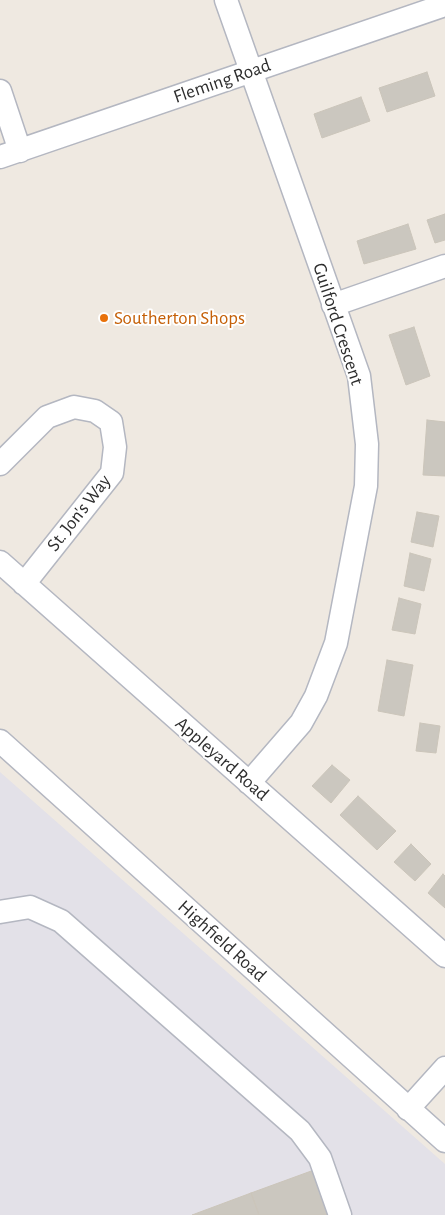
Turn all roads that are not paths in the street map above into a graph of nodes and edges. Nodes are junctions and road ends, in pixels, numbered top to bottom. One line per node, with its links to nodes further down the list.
1 (226, 0): 3 (street, Guilford Crescent)
2 (445, 5): 3 (street, Fleming Road)
3 (253, 70): 5 (street, Fleming Road); 7 (street, Guilford Crescent)
4 (0, 91): 5 (street)
5 (10, 154)
6 (445, 266): 7 (street)
7 (334, 305): 12 (street, Guilford Crescent)
8 (0, 464): 10 (street, St. Jon's Way)
9 (0, 562): 10 (street, Appleyard Road)
10 (24, 584): 12 (street, Appleyard Road)
11 (0, 741): 16 (street, Highfield Road)
12 (249, 783): 14 (street, Appleyard Road)
13 (0, 912): 18 (street)
14 (445, 956)
15 (445, 1068): 16 (street)
16 (408, 1108): 17 (street, Highfield Road)
17 (445, 1141)
18 (340, 1215)

